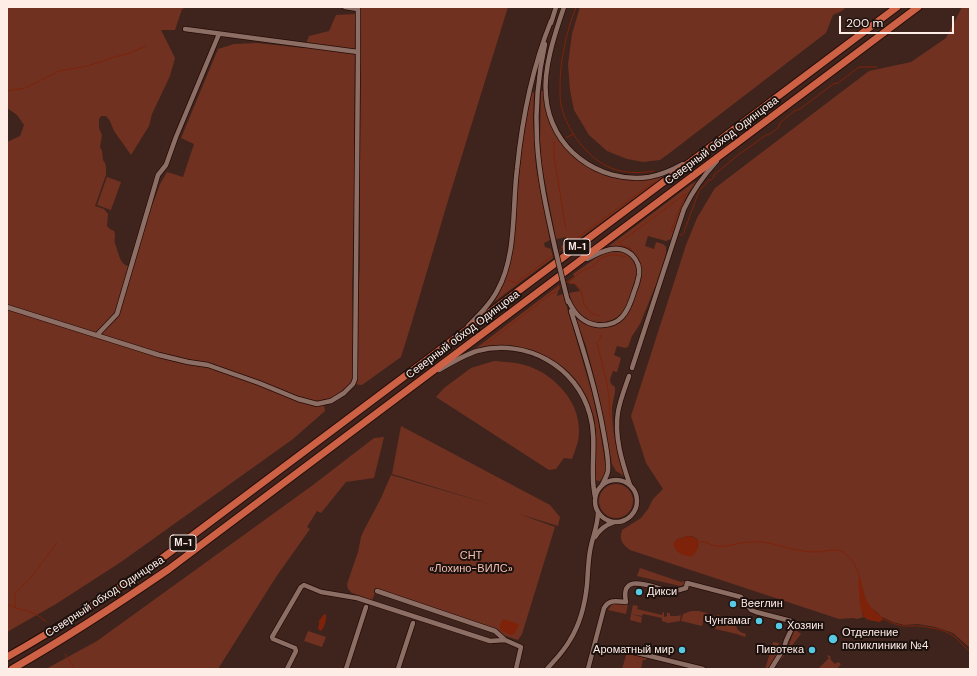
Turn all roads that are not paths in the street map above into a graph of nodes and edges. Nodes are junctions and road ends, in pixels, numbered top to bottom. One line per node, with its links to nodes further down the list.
1 (345, 7): 6 (street)
2 (556, 7): 7 (street)
3 (564, 7): 12 (street)
4 (897, 7): 12 (highway, Северный обход Одинцова / М-1)
5 (918, 7): 11 (highway, Северный обход Одинцова / М-1)
6 (358, 8): 10 (street)
7 (551, 21): 14 (street, bridge); 17 (street)
8 (185, 29): 9 (street)
9 (219, 34): 10 (street); 16 (street)
10 (358, 52): 16 (street)
11 (728, 149): 13 (highway, Северный обход Одинцова / М-1); 18 (street)
12 (697, 157): 17 (highway, Северный обход Одинцова / М-1)
13 (565, 272): 14 (street); 20 (highway, Северный обход Одинцова / М-1)
14 (568, 300): 21 (street)
15 (7, 307): 16 (street)
16 (97, 335)
17 (457, 337): 32 (highway, Северный обход Одинцова / М-1)
18 (632, 368)
19 (629, 376): 22 (street)
20 (420, 381): 23 (street); 33 (highway, Северный обход Одинцова / М-1)
21 (602, 485): 22 (street); 23 (street)
22 (630, 485): 25 (street)
23 (595, 497): 24 (street)
24 (598, 512): 25 (street); 26 (street)
25 (615, 522): 26 (street)
26 (593, 540): 38 (street)
27 (377, 591): 30 (street)
28 (366, 607): 35 (street)
29 (414, 623): 36 (street)
30 (505, 640): 34 (street); 37 (street)
31 (621, 649): 40 (street)
32 (7, 657)
33 (12, 669)
34 (287, 669)
35 (346, 669)
36 (398, 669)
37 (516, 669)
38 (547, 669)
39 (588, 669): 41 (street)
40 (703, 669)
41 (771, 669)

